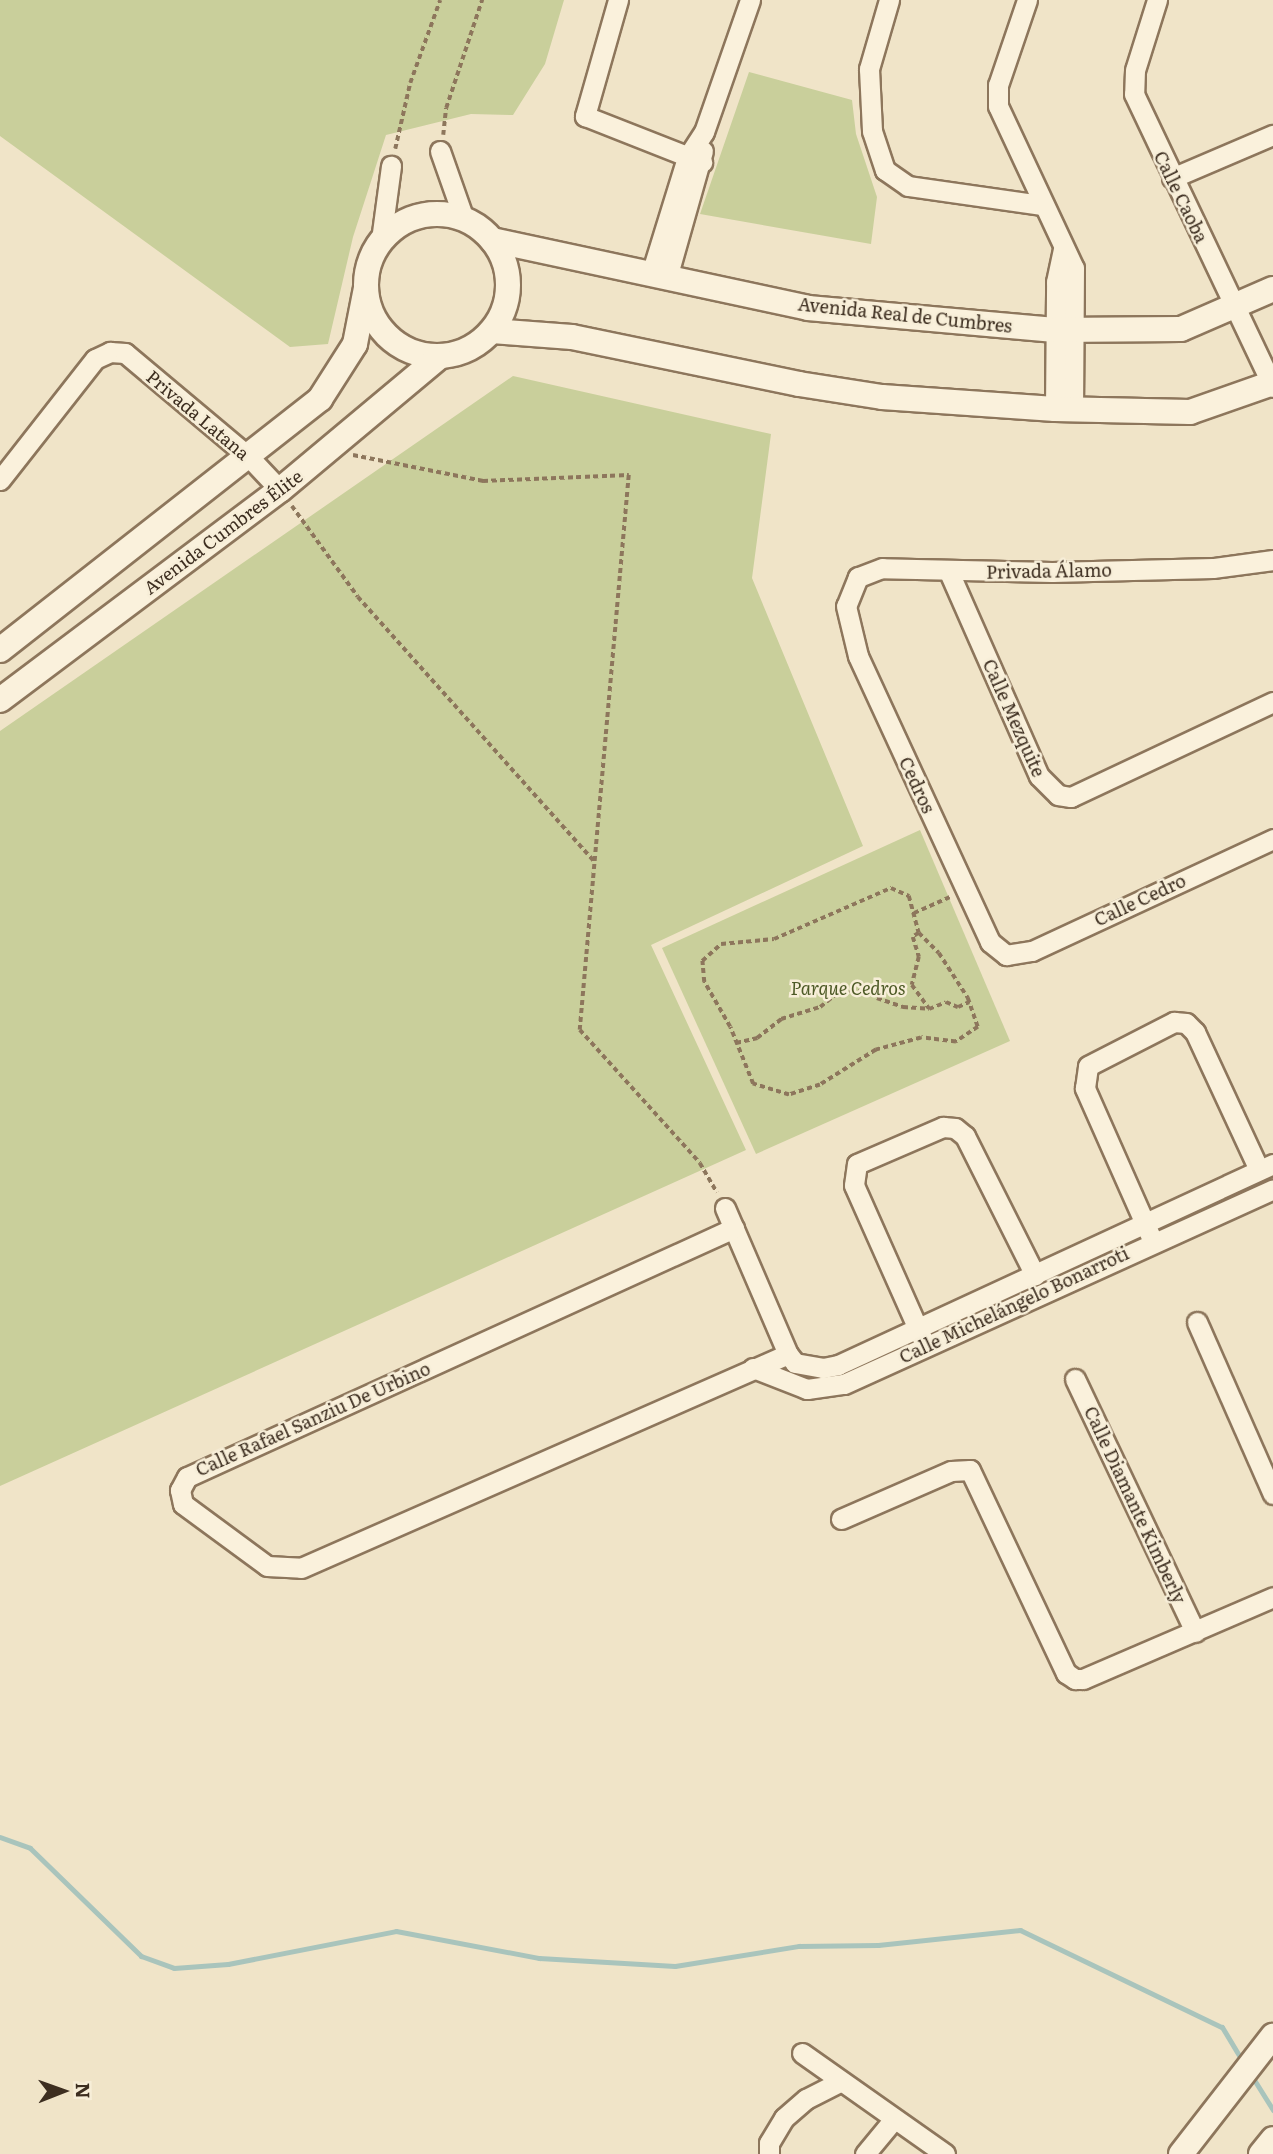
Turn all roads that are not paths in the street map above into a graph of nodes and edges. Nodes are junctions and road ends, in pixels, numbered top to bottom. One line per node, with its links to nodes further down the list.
1 (618, 0): 8 (street)
2 (750, 0): 8 (street)
3 (889, 0): 11 (street)
4 (1027, 0): 11 (street)
5 (1157, 0): 10 (street, Calle Caoba)
6 (1273, 135): 10 (street)
7 (440, 151): 12 (street)
8 (694, 160): 15 (street)
9 (391, 166): 13 (street)
10 (1172, 178): 18 (street, Calle Caoba)
11 (1042, 205): 19 (street)
12 (464, 219): 13 (street); 14 (street)
13 (381, 240): 16 (street)
14 (492, 240): 15 (street, Avenida Real de Cumbres); 20 (street)
15 (659, 276): 19 (street, Avenida Real de Cumbres)
16 (366, 288): 21 (street); 24 (street)
17 (1273, 289): 18 (street, Avenida Real de Cumbres)
18 (1235, 306): 19 (street, Avenida Real de Cumbres); 22 (street, Calle Caoba)
19 (1065, 330): 23 (street)
20 (492, 331): 21 (street); 23 (street)
21 (439, 357): 26 (street, Avenida Cumbres Élite)
22 (1272, 384): 23 (street)
23 (1064, 410)
24 (249, 457): 25 (street, Privada Latana); 26 (street, Privada Latana); 30 (street)
25 (0, 480)
26 (280, 490): 31 (street, Avenida Cumbres Élite)
27 (1273, 560): 28 (street, Privada Álamo)
28 (949, 572): 29 (street, Privada Álamo); 32 (street, Calle Mezquite)
29 (846, 606): 34 (street, Cedros)
30 (2, 646)
31 (0, 700)
32 (1273, 702)
33 (1273, 839): 34 (street, Calle Cedro)
34 (1006, 955)
35 (1266, 1167): 39 (street, Calle Michelángelo Bonarroti); 39 (street)
36 (1273, 1189): 39 (street, Calle Michelángelo Bonarroti)
37 (725, 1208): 38 (street)
38 (734, 1228): 44 (street); 45 (street, Calle Rafael Sanziu De Urbino)
39 (1149, 1233): 40 (street, Calle Michelángelo Bonarroti); 43 (street, Calle Michelángelo Bonarroti)
40 (1035, 1275): 42 (street, Calle Michelángelo Bonarroti); 42 (street)
41 (1197, 1322): 47 (street)
42 (917, 1326): 43 (street); 44 (street, Calle Michelángelo Bonarroti)
43 (926, 1346): 45 (street, Calle Michelángelo Bonarroti)
44 (788, 1354): 45 (street, Calle Rafael Sanziu De Urbino)
45 (753, 1368)
46 (1075, 1379): 50 (street, Calle Diamante Kimberly)
47 (1273, 1494)
48 (841, 1519): 50 (street)
49 (1273, 1597): 50 (street)
50 (1195, 1632)
51 (1273, 2036): 54 (street)
52 (802, 2053): 53 (street)
53 (839, 2082): 55 (street); 57 (street)
54 (1222, 2101): 60 (street); 61 (street)
55 (894, 2119): 58 (street); 59 (street)
56 (1273, 2138): 62 (street)
57 (769, 2154)
58 (865, 2154)
59 (945, 2154)
60 (1181, 2154)
61 (1202, 2154)
62 (1261, 2154)

